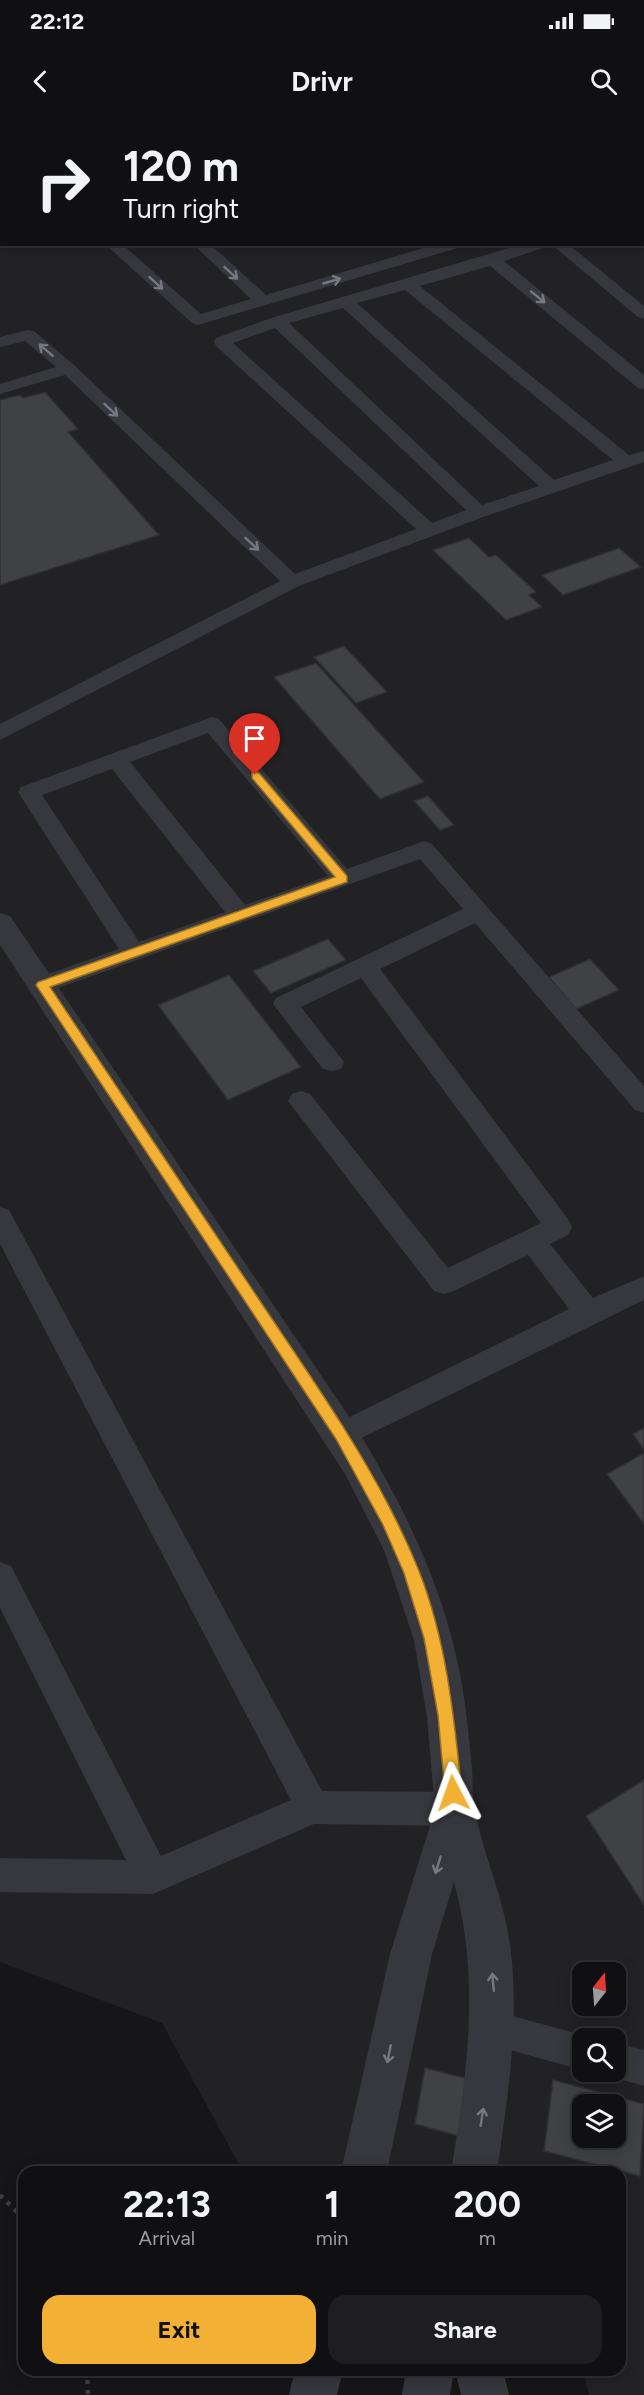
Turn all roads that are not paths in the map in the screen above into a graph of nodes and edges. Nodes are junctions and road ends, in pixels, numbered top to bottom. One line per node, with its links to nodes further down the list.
1 (114, 246): 8 (lane, one-way to 8)
2 (202, 246): 8 (lane, one-way to 8)
3 (448, 246): 8 (lane, one-way to 3)
4 (534, 246): 6 (lane)
5 (560, 246): 10 (lane)
6 (493, 260): 7 (lane); 14 (lane, one-way to 14)
7 (409, 285): 9 (lane); 16 (lane)
8 (263, 301)
9 (346, 302): 11 (lane); 17 (lane)
10 (644, 314)
11 (277, 321): 18 (lane); 19 (lane)
12 (0, 342): 13 (lane, one-way to 12)
13 (68, 369): 15 (lane); 20 (lane, one-way to 20)
14 (644, 384)
15 (0, 389)
16 (635, 459): 17 (lane)
17 (552, 488): 18 (lane)
18 (479, 512): 19 (lane)
19 (429, 531): 20 (lane)
20 (292, 582): 21 (lane)
21 (0, 733)
22 (116, 760): 23 (lane); 25 (lane); 27 (lane)
23 (343, 879): 24 (lane); 25 (lane)
24 (478, 912): 28 (lane); 32 (lane)
25 (240, 915): 27 (lane)
26 (0, 923): 29 (street)
27 (133, 952): 29 (lane)
28 (365, 966): 30 (lane); 34 (lane)
29 (42, 985): 37 (street)
30 (332, 1062)
31 (301, 1101): 34 (lane)
32 (644, 1103)
33 (0, 1218): 39 (lane)
34 (532, 1240): 36 (lane)
35 (644, 1287): 36 (lane)
36 (588, 1313): 37 (lane)
37 (341, 1434): 40 (street)
38 (0, 1576): 42 (lane)
39 (313, 1807): 40 (lane); 42 (lane)
40 (455, 1809): 43 (street, one-way to 40); 47 (street, one-way to 47)
41 (0, 1875): 42 (lane)
42 (153, 1877)
43 (492, 2045): 44 (lane); 48 (street, one-way to 43)
44 (572, 2051)
45 (626, 2064): 46 (lane)
46 (644, 2068)
47 (368, 2157)
48 (475, 2166)
49 (318, 2376): 52 (street)
50 (429, 2376): 53 (street)
51 (480, 2376): 54 (street)
52 (313, 2395)
53 (426, 2395)
54 (484, 2395)

